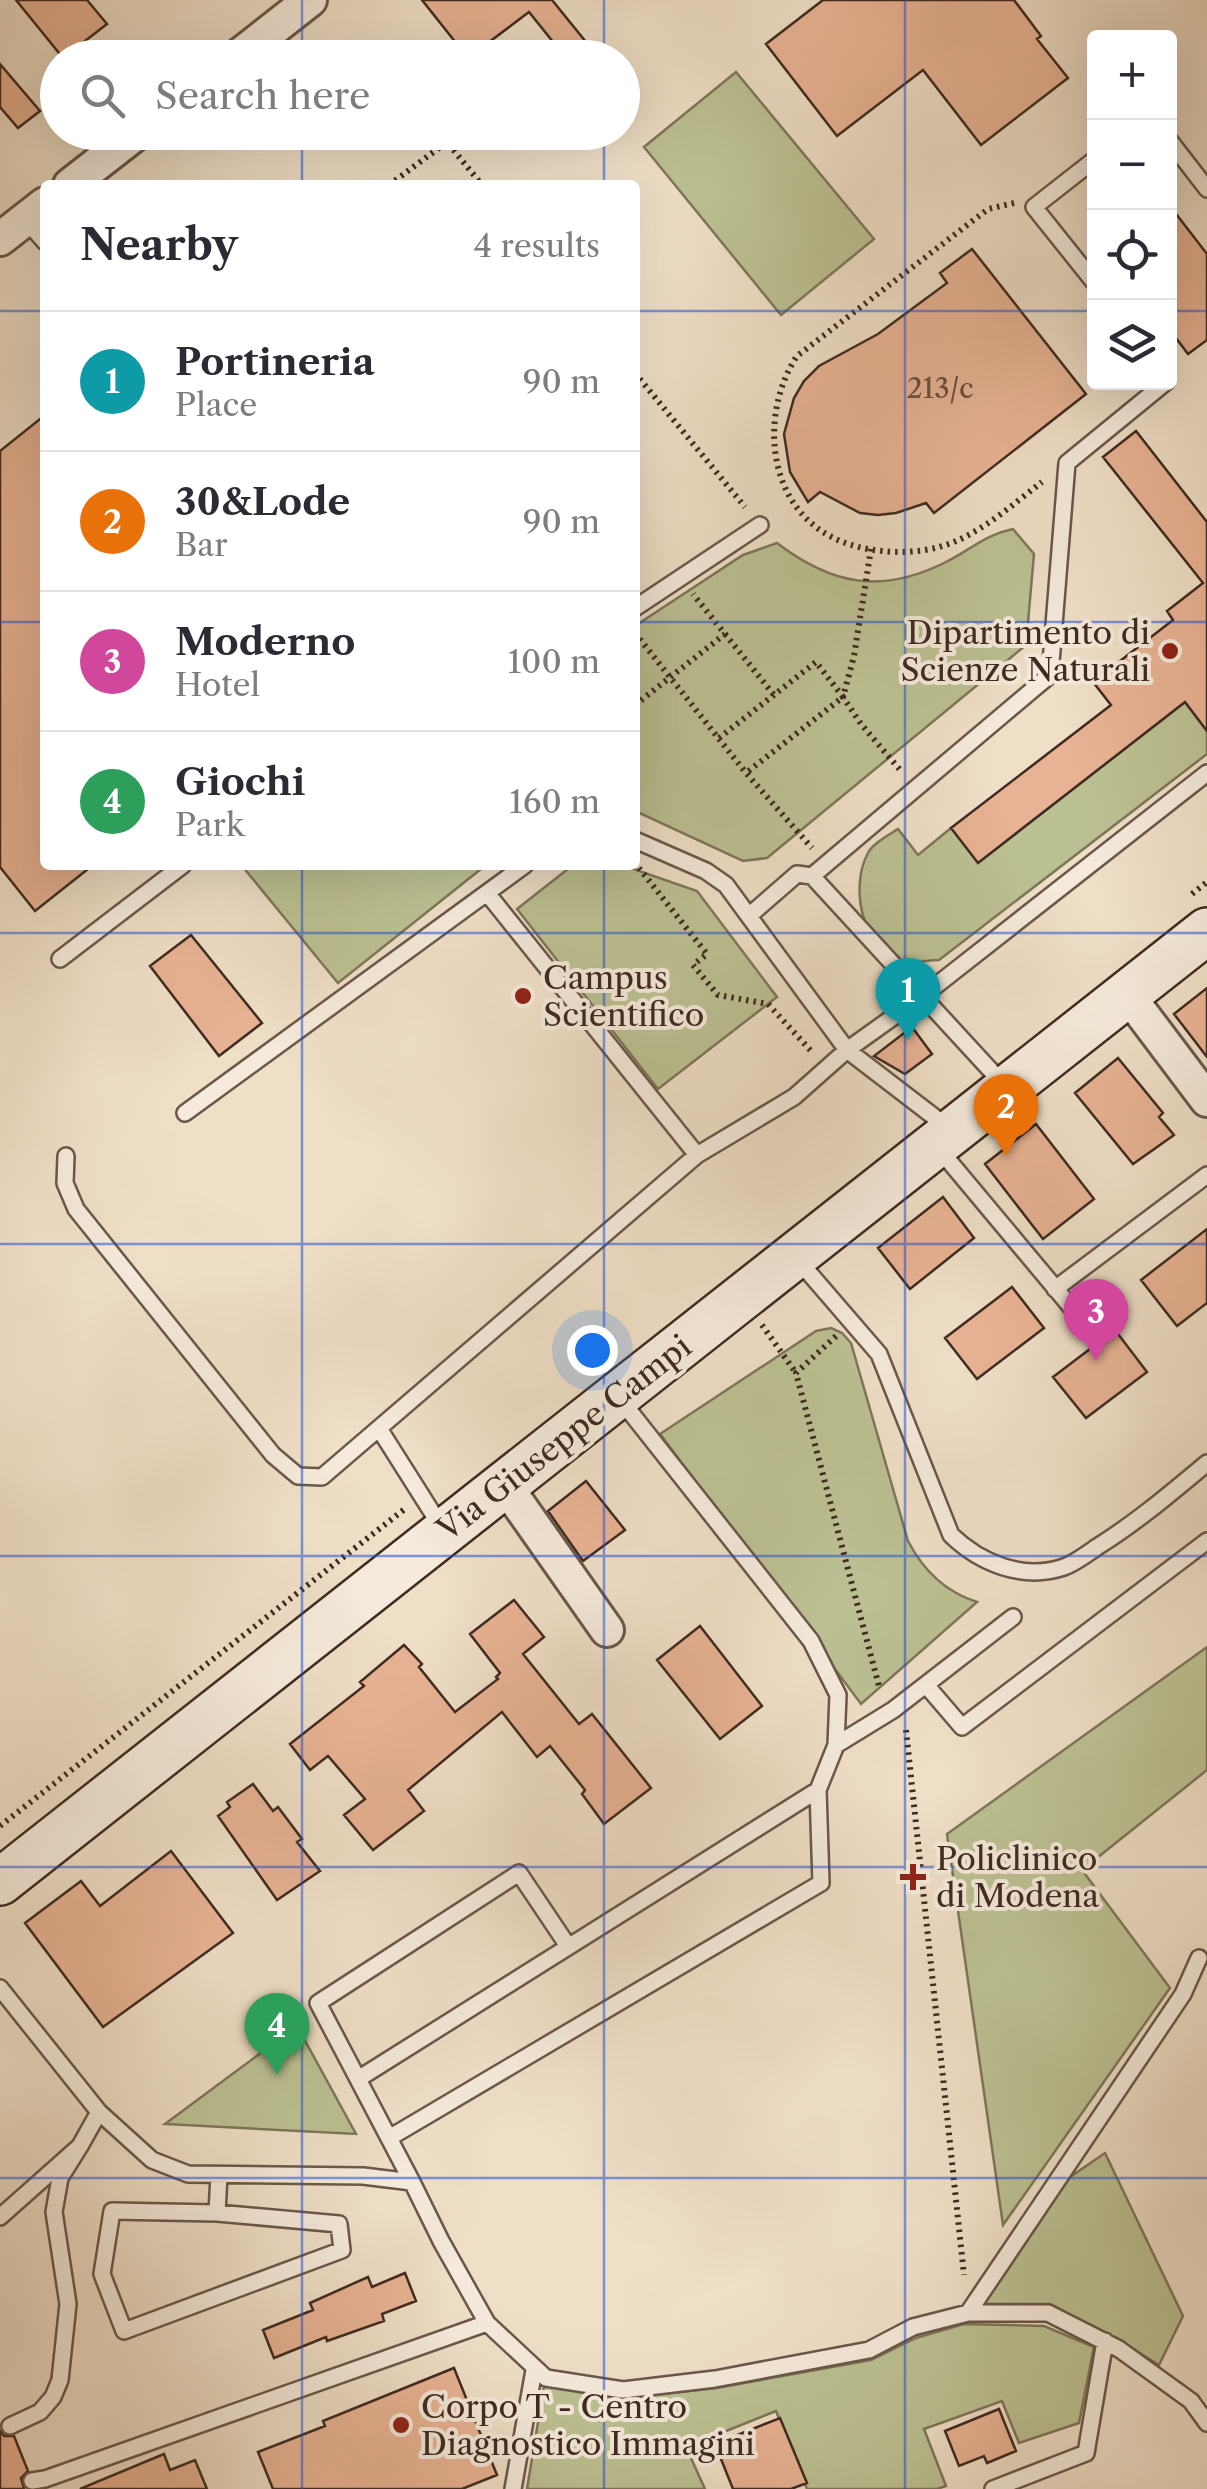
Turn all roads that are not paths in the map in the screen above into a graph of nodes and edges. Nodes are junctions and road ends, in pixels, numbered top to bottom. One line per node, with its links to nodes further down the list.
1 (310, 0): 2 (street)
2 (259, 40)
3 (115, 150): 6 (street)
4 (1177, 151): 7 (lane)
5 (1087, 165): 8 (lane)
6 (76, 180)
7 (1207, 189)
8 (1087, 273)
9 (1155, 390): 16 (lane)
10 (760, 525): 11 (lane)
11 (640, 605)
12 (1207, 773): 22 (lane)
13 (640, 842): 18 (lane)
14 (176, 870): 20 (lane)
15 (518, 870): 17 (lane)
16 (812, 876): 18 (lane); 22 (lane)
17 (486, 893): 26 (lane); 28 (lane)
18 (750, 915): 23 (lane)
19 (1207, 931): 21 (street, Via Giuseppe Campi)
20 (60, 959)
21 (1127, 994): 24 (street, Via Giuseppe Campi); 25 (street)
22 (924, 995): 23 (lane); 24 (lane)
23 (848, 1050): 27 (lane); 28 (lane)
24 (1008, 1089): 27 (street, Via Giuseppe Campi)
25 (1207, 1100)
26 (185, 1113)
27 (945, 1138): 31 (street, Via Giuseppe Campi); 32 (lane)
28 (697, 1154): 35 (lane)
29 (66, 1156): 35 (lane)
30 (1207, 1175): 32 (lane)
31 (793, 1255): 34 (street, Via Giuseppe Campi); 36 (lane)
32 (1055, 1289): 33 (lane)
33 (1071, 1307)
34 (618, 1396): 37 (street, Via Giuseppe Campi); 43 (lane)
35 (380, 1430): 38 (lane)
36 (1207, 1462)
37 (505, 1485): 38 (street, Via Giuseppe Campi); 41 (street)
38 (445, 1532): 45 (street, Via Giuseppe Campi)
39 (1207, 1541): 42 (lane)
40 (1013, 1617): 42 (lane)
41 (607, 1630)
42 (926, 1685): 43 (lane)
43 (836, 1745): 44 (lane)
44 (818, 1790): 46 (lane); 51 (lane)
45 (0, 1882)
46 (568, 1946): 49 (lane); 49 (lane)
47 (1199, 1958): 57 (lane)
48 (0, 1988): 50 (lane)
49 (358, 2079): 51 (lane)
50 (99, 2112): 52 (lane); 53 (lane)
51 (389, 2138): 54 (lane)
52 (80, 2146): 56 (lane); 62 (lane)
53 (219, 2175): 54 (lane); 55 (lane)
54 (412, 2182): 58 (lane)
55 (217, 2212): 55 (lane)
56 (0, 2218)
57 (968, 2313): 59 (lane); 60 (lane)
58 (487, 2323): 60 (lane); 63 (lane)
59 (1105, 2341): 61 (lane); 65 (lane)
60 (534, 2370): 64 (lane)
61 (1207, 2424)
62 (10, 2426)
63 (32, 2481)
64 (513, 2489)
65 (993, 2489)

